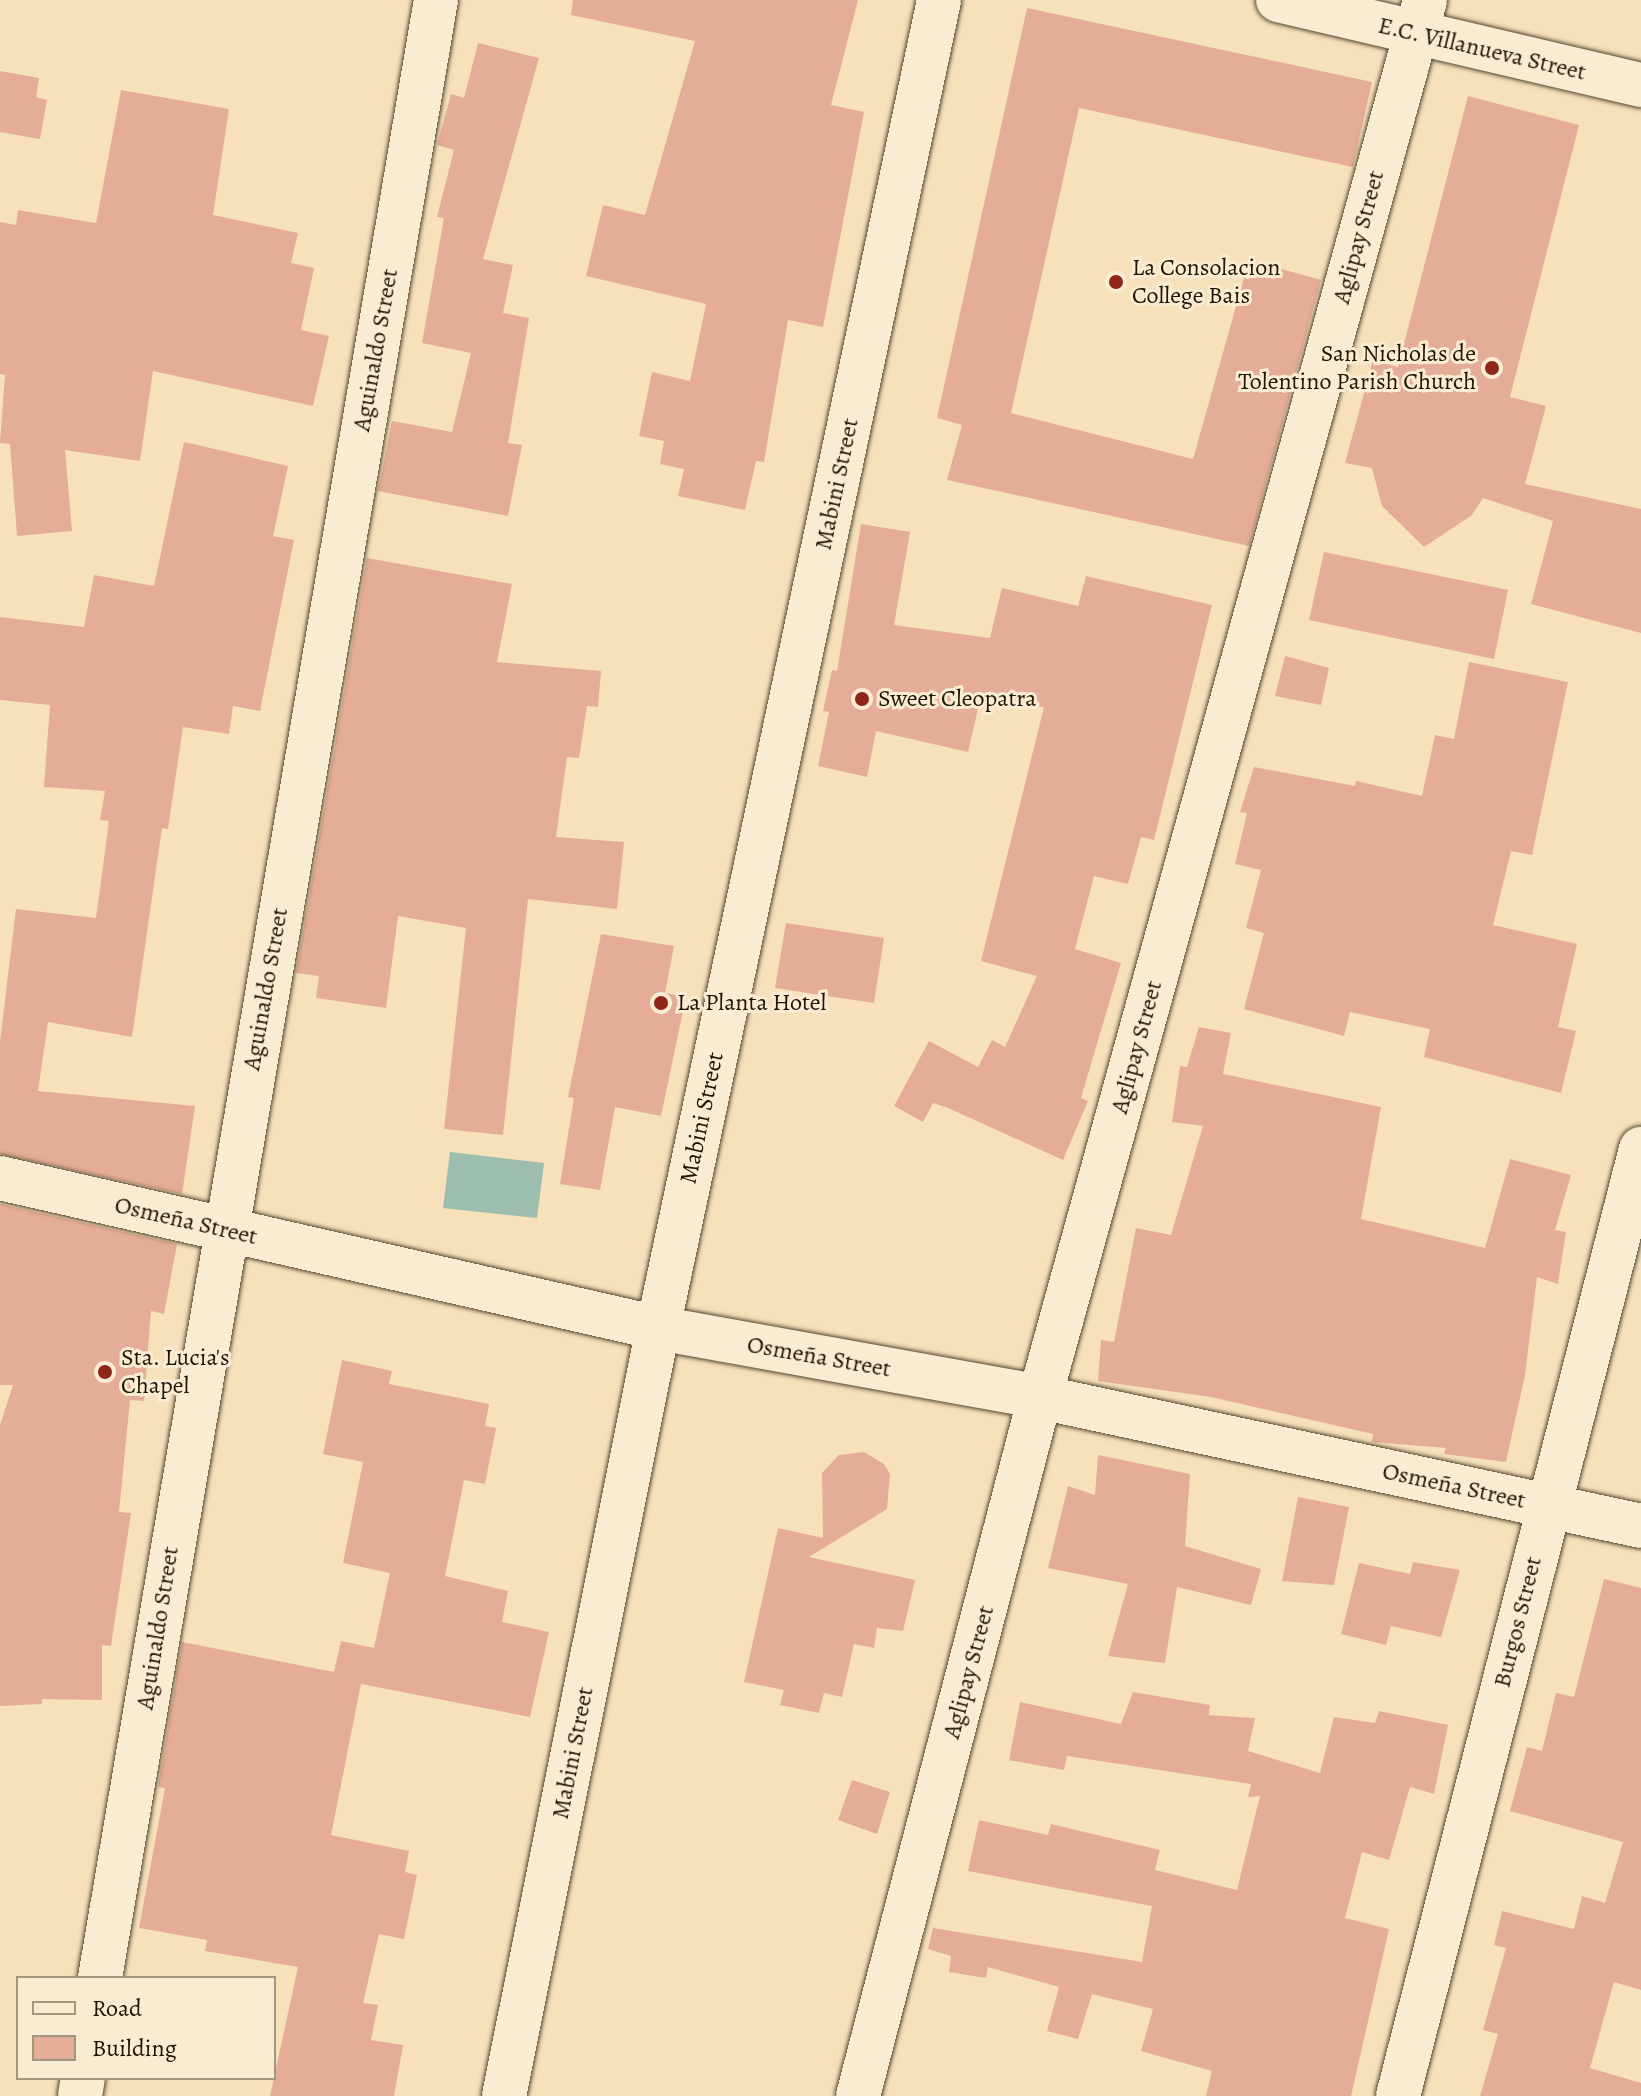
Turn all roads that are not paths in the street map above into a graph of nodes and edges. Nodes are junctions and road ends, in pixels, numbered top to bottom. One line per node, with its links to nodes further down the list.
1 (436, 0): 8 (street, Aguinaldo Street)
2 (939, 0): 9 (street, Mabini Street)
3 (1278, 0): 4 (street, E.C. Villanueva Street)
4 (1420, 17): 5 (street, E.C. Villanueva Street); 10 (street, Aglipay Street)
5 (1641, 85)
6 (1641, 1149): 11 (street, Burgos Street)
7 (0, 1178): 8 (street, Osmeña Street)
8 (225, 1230): 9 (street, Osmeña Street); 13 (street, Aguinaldo Street)
9 (658, 1328): 10 (street, Osmeña Street); 14 (street, Mabini Street)
10 (1040, 1397): 11 (street, Osmeña Street); 15 (street, Aglipay Street)
11 (1547, 1506): 12 (street, Osmeña Street); 16 (street, Burgos Street)
12 (1641, 1526)
13 (100, 1976)
14 (504, 2096)
15 (858, 2096)
16 (1398, 2096)

